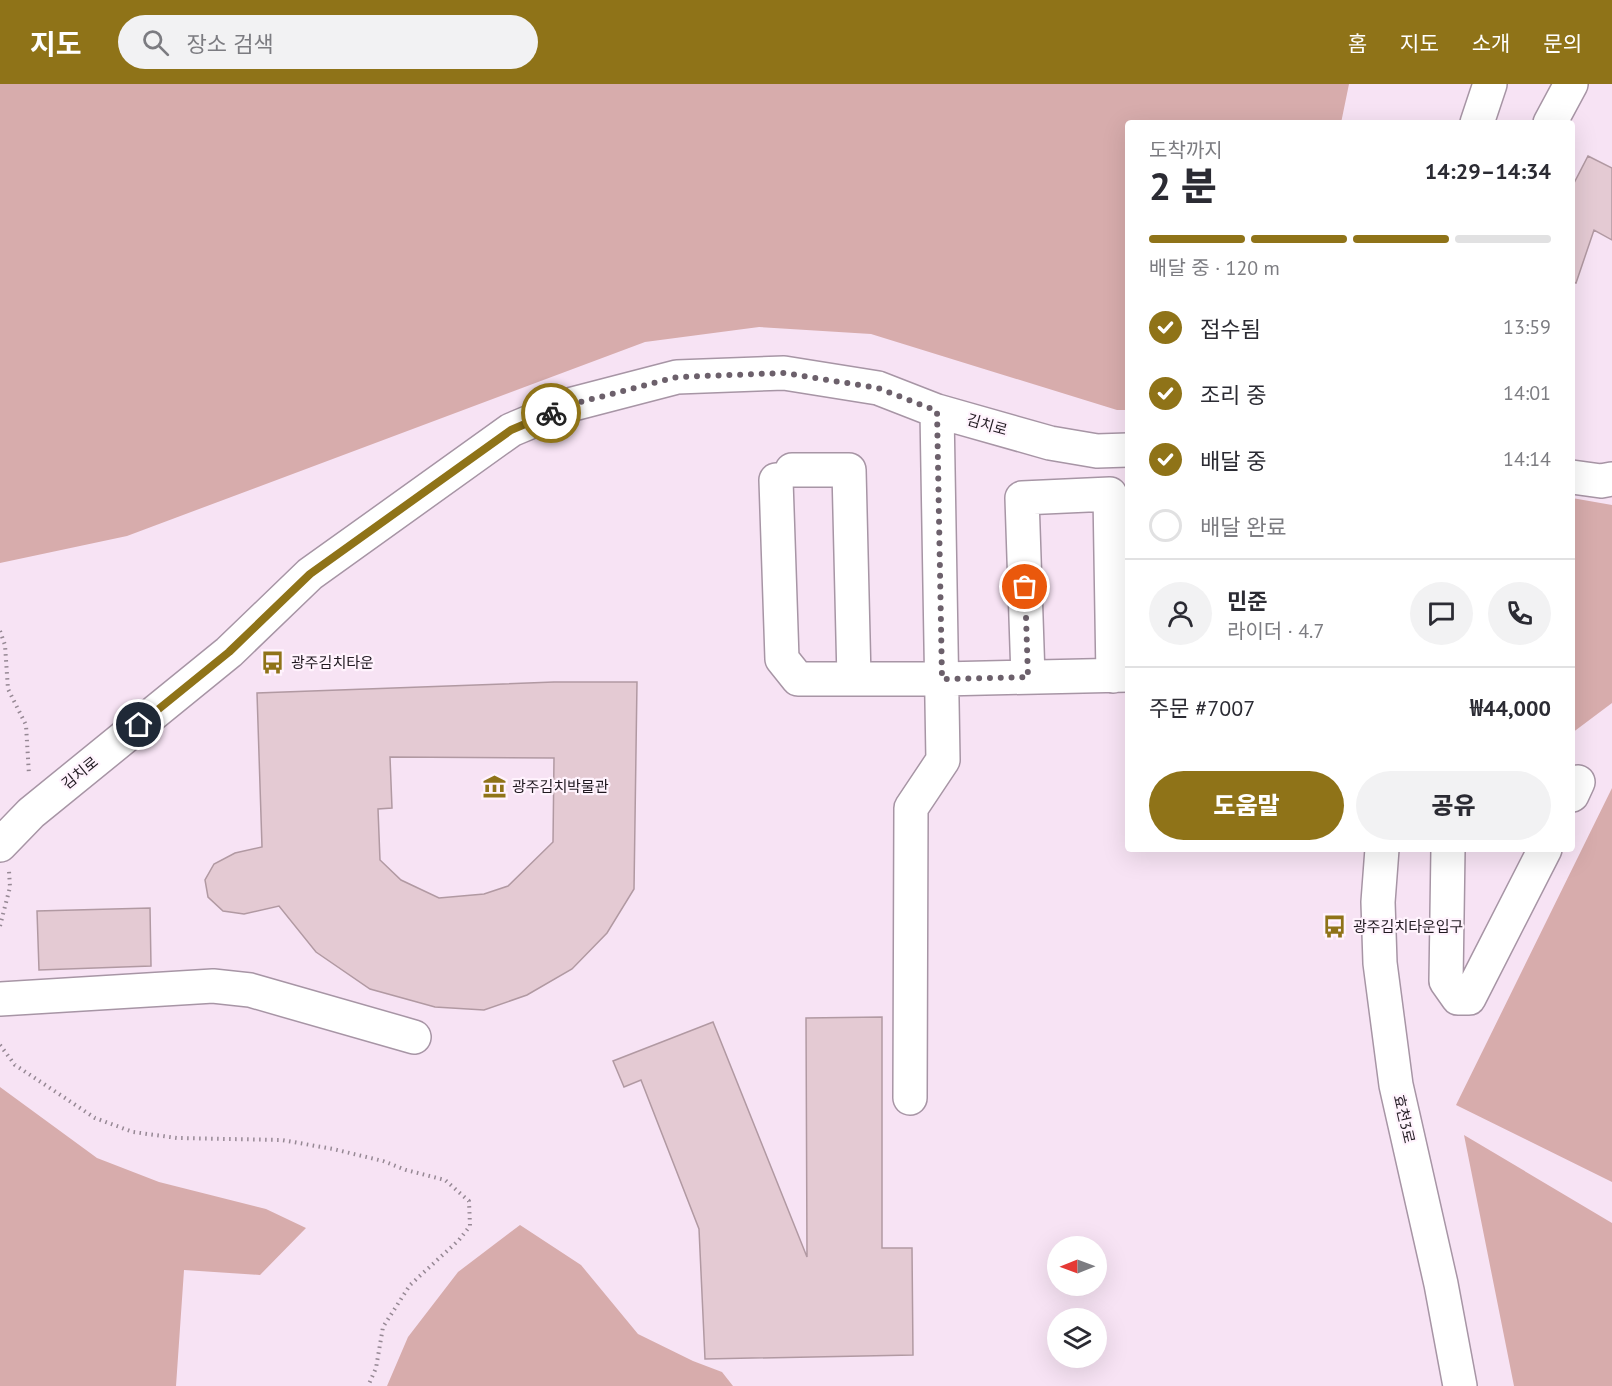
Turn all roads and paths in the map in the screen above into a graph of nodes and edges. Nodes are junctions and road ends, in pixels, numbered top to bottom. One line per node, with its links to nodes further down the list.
1 (1490, 84): 3 (street)
2 (1571, 84): 4 (street)
3 (1478, 120)
4 (1552, 120)
5 (937, 411): 6 (street, 김치로); 13 (street); 14 (street, 김치로)
6 (1125, 450)
7 (1575, 477): 8 (street)
8 (1612, 479)
9 (0, 631): 14 (path)
10 (1121, 676): 11 (street); 11 (street)
11 (1028, 677): 13 (street)
12 (854, 679): 12 (street); 13 (street)
13 (942, 679): 23 (street)
14 (32, 813): 15 (street, 김치로)
15 (4, 841): 19 (path)
16 (1382, 852): 25 (street, 효천3로)
17 (1448, 852): 18 (street)
18 (1543, 852)
19 (0, 926)
20 (0, 999): 21 (street)
21 (414, 1037)
22 (0, 1045): 24 (path)
23 (910, 1098)
24 (368, 1386)
25 (1460, 1386)

